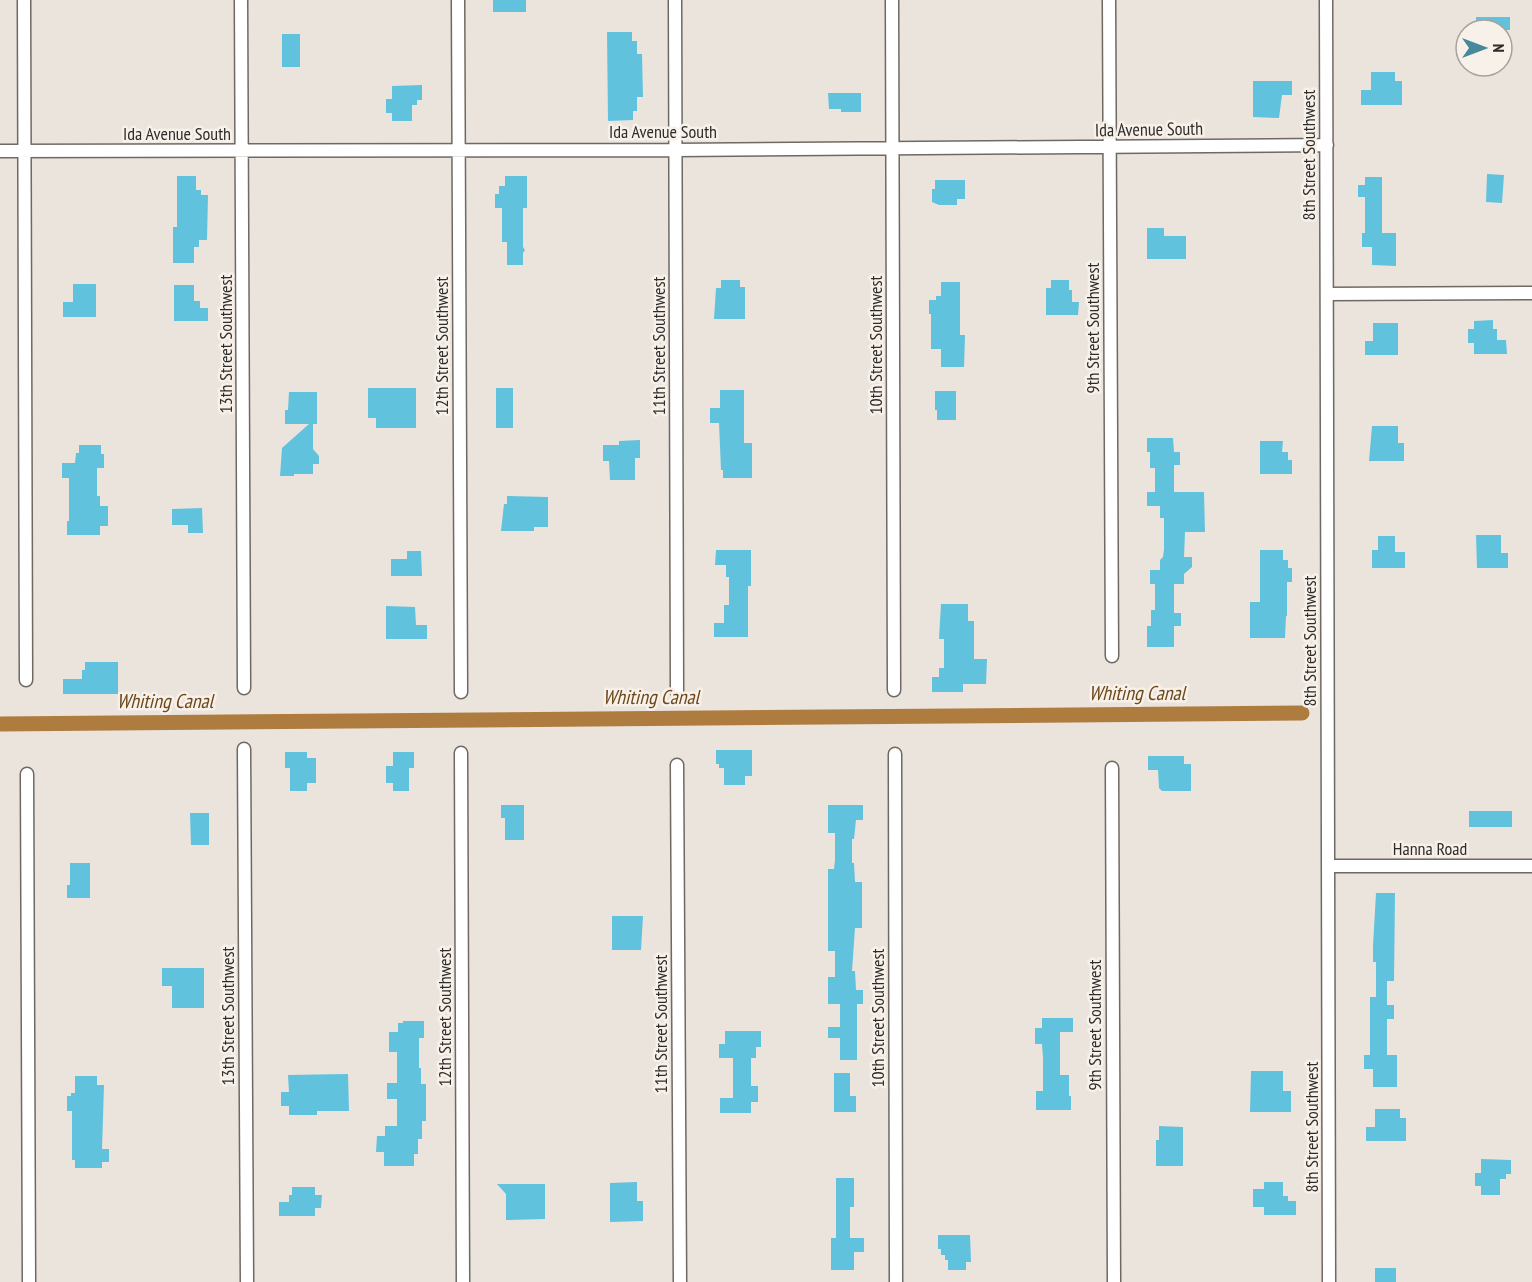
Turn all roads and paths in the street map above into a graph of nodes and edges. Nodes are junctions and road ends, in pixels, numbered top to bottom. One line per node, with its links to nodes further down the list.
1 (24, 0): 15 (street)
2 (241, 0): 11 (street, 13th Street Southwest)
3 (458, 0): 12 (street, 12th Street Southwest)
4 (675, 0): 13 (street, 11th Street Southwest)
5 (892, 0): 9 (street, 10th Street Southwest)
6 (1109, 0): 10 (street, 9th Street Southwest)
7 (1326, 0): 8 (street, 8th Street Southwest)
8 (1327, 146): 10 (street, Ida Avenue South); 16 (street, 8th Street Southwest)
9 (893, 148): 10 (street, Ida Avenue South); 13 (street, Ida Avenue South); 21 (street, 10th Street Southwest)
10 (1110, 148): 18 (street, 9th Street Southwest)
11 (242, 150): 12 (street, Ida Avenue South); 15 (street, Ida Avenue South); 20 (street, 13th Street Southwest)
12 (459, 150): 13 (street, Ida Avenue South); 22 (street, 12th Street Southwest)
13 (675, 150): 23 (street, 11th Street Southwest)
14 (0, 151): 15 (street, Ida Avenue South)
15 (26, 151): 19 (street)
16 (1327, 294): 17 (street); 30 (street, 8th Street Southwest)
17 (1532, 294)
18 (1112, 656)
19 (26, 680)
20 (244, 688)
21 (894, 690)
22 (461, 692)
23 (677, 692)
24 (244, 749): 33 (street, 13th Street Southwest)
25 (461, 753): 34 (street, 12th Street Southwest)
26 (894, 754): 36 (street, 10th Street Southwest)
27 (677, 765): 35 (street, 11th Street Southwest)
28 (1112, 768): 37 (street, 9th Street Southwest)
29 (27, 774): 32 (street)
30 (1328, 866): 31 (street, Hanna Road); 38 (street, 8th Street Southwest)
31 (1532, 866)
32 (29, 1282)
33 (247, 1282)
34 (463, 1282)
35 (680, 1282)
36 (896, 1282)
37 (1114, 1282)
38 (1329, 1282)

